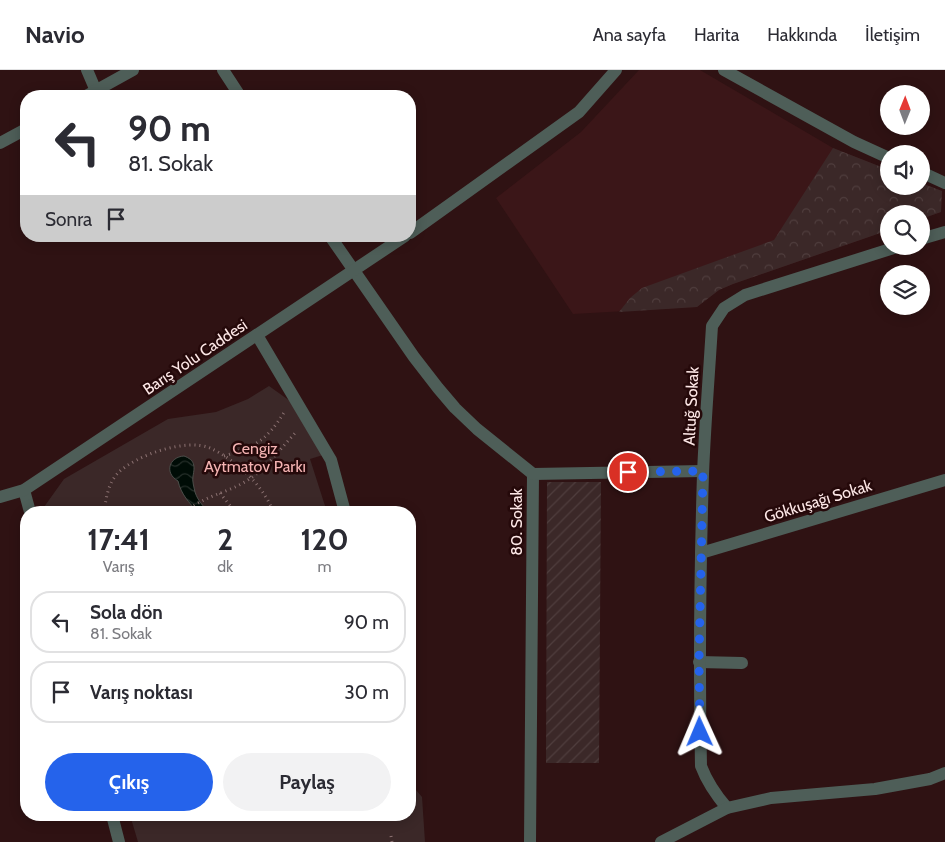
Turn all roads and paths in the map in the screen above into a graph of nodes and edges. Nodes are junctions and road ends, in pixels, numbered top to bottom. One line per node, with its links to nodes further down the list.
1 (87, 70): 6 (street)
2 (133, 70): 7 (street)
3 (223, 70): 8 (street)
4 (616, 70): 14 (street)
5 (724, 70): 11 (street)
6 (90, 90)
7 (96, 90)
8 (236, 90)
9 (20, 132): 10 (street)
10 (0, 143)
11 (880, 154)
12 (930, 176): 13 (street)
13 (945, 183)
14 (416, 228)
15 (945, 232): 16 (street)
16 (930, 237)
17 (334, 242): 20 (street, 80. Sokak)
18 (396, 242): 20 (street, Barış Yolu Caddesi)
19 (880, 252): 25 (street, Altuğ Sokak)
20 (353, 272): 21 (street, Barış Yolu Caddesi); 26 (street, 80. Sokak)
21 (256, 335): 22 (street); 29 (street, Barış Yolu Caddesi)
22 (292, 395): 23 (street); 24 (path)
23 (306, 419): 27 (path); 37 (street)
24 (224, 456): 27 (path); 33 (path)
25 (703, 471): 26 (street); 38 (street, Altuğ Sokak)
26 (533, 474): 47 (street, 80. Sokak)
27 (251, 478): 30 (path); 36 (path)
28 (945, 480): 38 (street, Gökkuşağı Sokak)
29 (24, 490): 31 (street, Barış Yolu Caddesi); 32 (street)
30 (220, 494): 34 (path); 35 (path)
31 (0, 497)
32 (28, 506)
33 (105, 506)
34 (192, 506)
35 (230, 506)
36 (271, 506)
37 (343, 506)
38 (701, 553): 39 (street, Altuğ Sokak)
39 (699, 662): 40 (street); 42 (street, Altuğ Sokak)
40 (742, 663)
41 (945, 773): 42 (street)
42 (727, 808): 48 (street)
43 (114, 821): 45 (street)
44 (392, 836): 46 (path)
45 (119, 842)
46 (392, 842)
47 (530, 842)
48 (660, 842)

